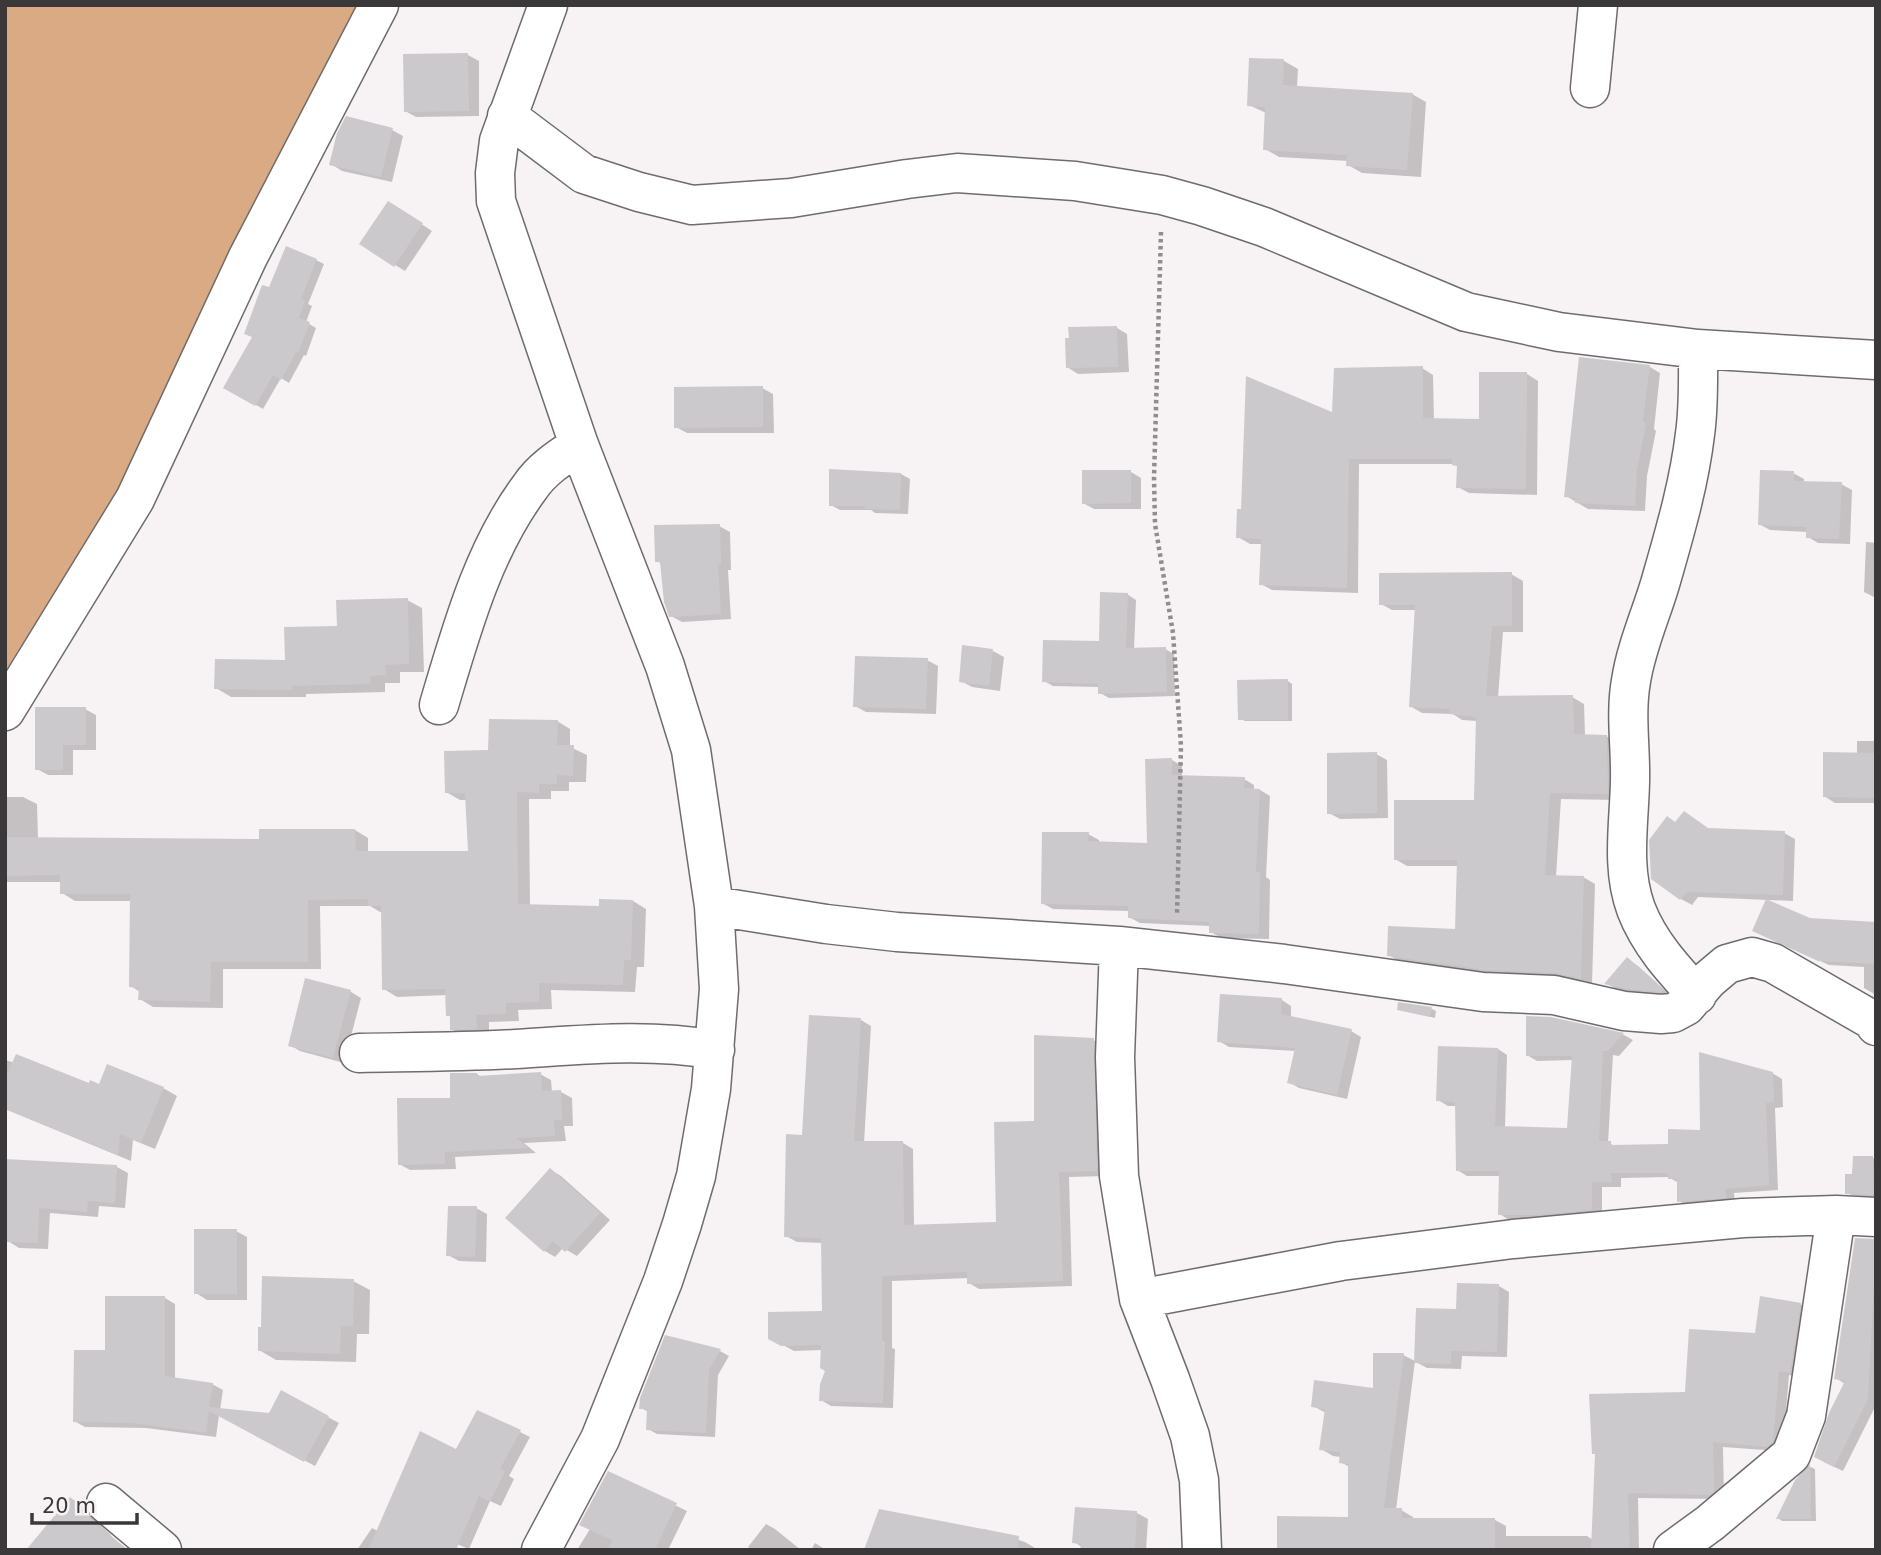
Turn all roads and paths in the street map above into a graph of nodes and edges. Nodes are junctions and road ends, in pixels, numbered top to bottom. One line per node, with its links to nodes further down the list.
1 (379, 5): 11 (street)
2 (548, 5): 5 (street)
3 (1598, 5): 4 (street)
4 (1590, 88)
5 (507, 116): 6 (street); 9 (street)
6 (1162, 195): 7 (street); 14 (path)
7 (1699, 349): 8 (street); 15 (street)
8 (1876, 360)
9 (579, 445): 10 (street); 12 (street)
10 (439, 705)
11 (5, 711)
12 (714, 906): 13 (street); 17 (street)
13 (1119, 946): 14 (street); 21 (street)
14 (1177, 954): 15 (street)
15 (1697, 995): 16 (street)
16 (1874, 1022)
17 (715, 1050): 18 (street); 24 (street)
18 (359, 1053)
19 (1836, 1215): 20 (street); 21 (street); 26 (street)
20 (1876, 1217)
21 (1139, 1299): 25 (street)
22 (106, 1503): 23 (street)
23 (162, 1550)
24 (541, 1550)
25 (1202, 1550)
26 (1673, 1550)

